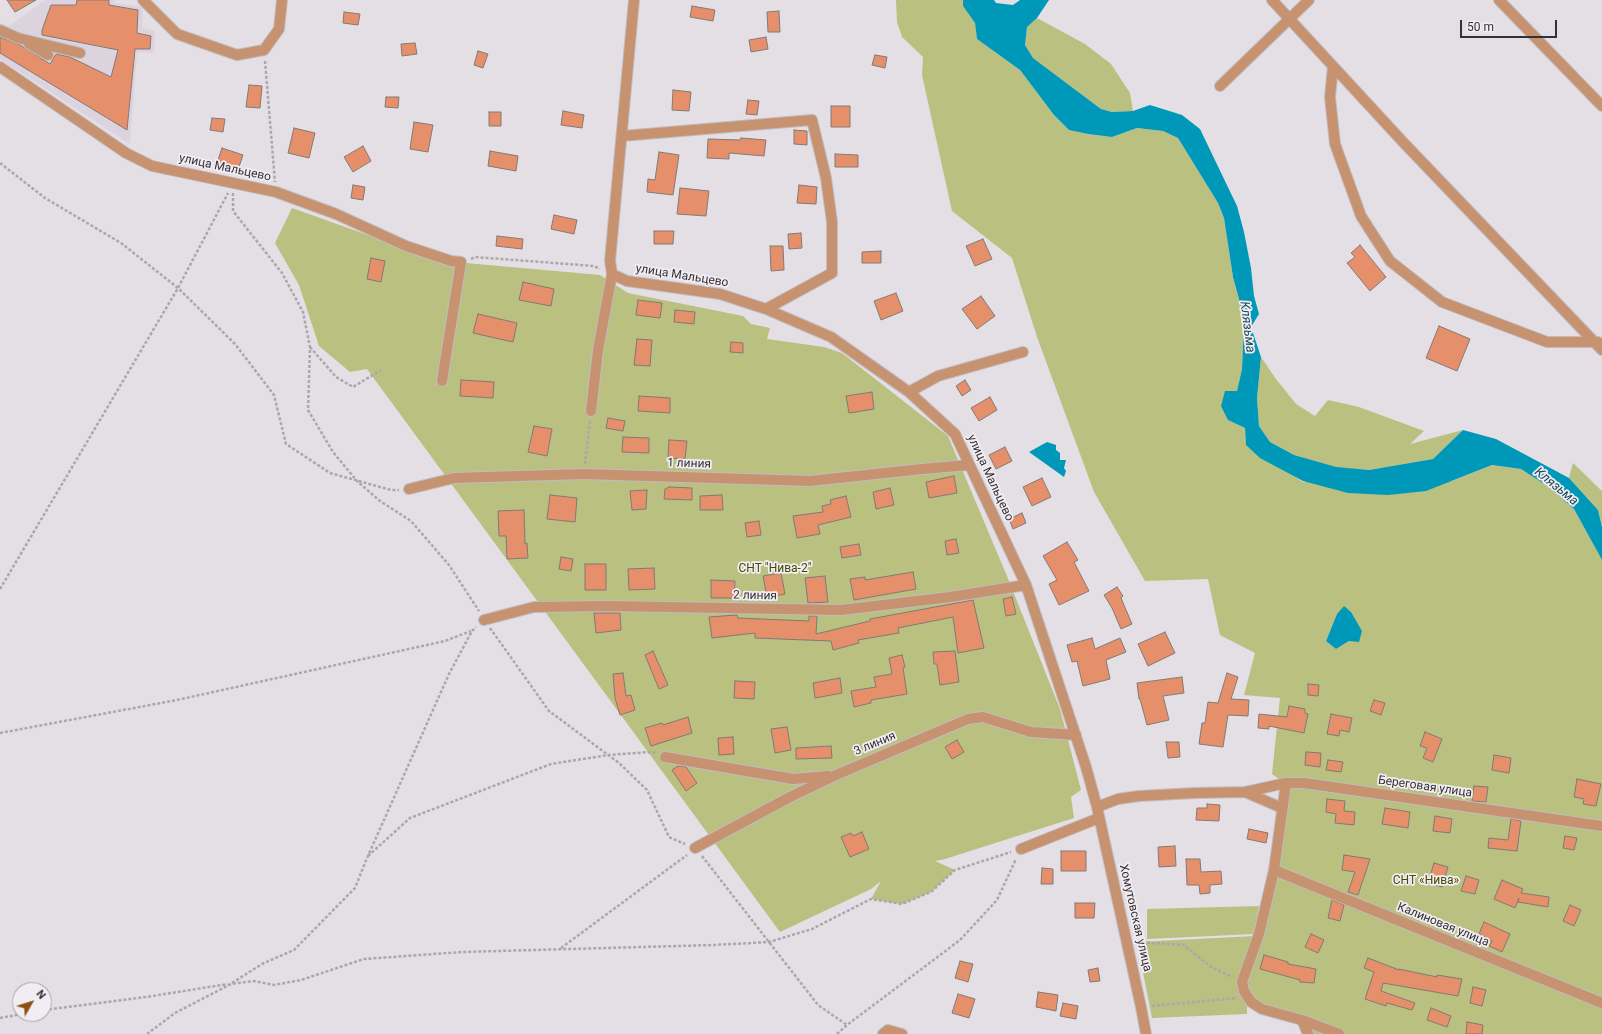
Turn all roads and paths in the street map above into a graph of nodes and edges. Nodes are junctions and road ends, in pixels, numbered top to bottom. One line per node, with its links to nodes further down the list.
1 (143, 0): 10 (street)
2 (282, 0): 10 (street)
3 (634, 0): 17 (street)
4 (1272, 0): 7 (street)
5 (1309, 0): 7 (street)
6 (1499, 0): 16 (street)
7 (1289, 19): 13 (street); 15 (street)
8 (0, 30): 9 (street)
9 (18, 38): 11 (street); 12 (street)
10 (264, 50): 20 (path)
11 (80, 53)
12 (48, 55)
13 (1333, 66): 25 (street); 25 (street)
14 (0, 67): 19 (street, улица Мальцево)
15 (1220, 86)
16 (1602, 106)
17 (622, 136): 22 (street); 24 (street)
18 (0, 162): 23 (path)
19 (233, 184): 20 (street, улица Мальцево); 23 (path); 26 (path)
20 (276, 192): 21 (street, улица Мальцево)
21 (462, 262): 22 (path); 29 (street)
22 (612, 274): 24 (street, улица Мальцево); 31 (street)
23 (178, 288): 34 (path); 37 (path)
24 (766, 309): 30 (street, улица Мальцево)
25 (1600, 344)
26 (310, 347): 28 (path); 34 (path)
27 (1023, 352): 30 (street)
28 (381, 370)
29 (442, 381)
30 (909, 392): 32 (street, улица Мальцево)
31 (591, 411): 33 (path)
32 (969, 465): 33 (street, 1 линия); 36 (street, улица Мальцево)
33 (584, 474): 35 (street, 1 линия)
34 (357, 481): 35 (path); 38 (path)
35 (409, 489)
36 (1026, 585): 38 (street, 2 линия); 41 (street, улица Мальцево)
37 (0, 589)
38 (484, 620): 39 (path); 42 (path)
39 (472, 631): 40 (path); 52 (path)
40 (0, 733)
41 (1076, 735): 44 (street, 3 линия); 48 (street, улица Мальцево)
42 (608, 755): 43 (path); 50 (path); 52 (path)
43 (665, 758): 44 (street)
44 (836, 775): 50 (street, 3 линия)
45 (1286, 783): 46 (street, Береговая улица); 47 (street); 49 (street, Береговая улица)
46 (1245, 792): 47 (street); 48 (street)
47 (1282, 808): 53 (street)
48 (1098, 812): 51 (street); 54 (street, Хомутовская улица)
49 (1602, 826)
50 (695, 848): 55 (path); 56 (path)
51 (1021, 849): 55 (path); 66 (path)
52 (367, 858): 58 (path)
53 (1274, 870): 57 (street); 60 (street, Калиновая улица)
54 (1127, 941): 57 (path); 61 (street, Хомутовская улица)
55 (769, 942): 56 (path); 66 (path)
56 (560, 949): 58 (path)
57 (1242, 982): 59 (street)
58 (231, 984): 62 (path); 67 (path)
59 (1248, 997): 61 (path); 65 (street)
60 (1602, 1003)
61 (1141, 1007): 71 (street, Хомутовская улица)
62 (52, 1009)
63 (12, 1016): 64 (path)
64 (0, 1018)
65 (1302, 1020): 72 (street); 73 (street)
66 (847, 1025): 68 (path)
67 (147, 1034)
68 (837, 1034)
69 (883, 1034): 70 (street)
70 (902, 1034)
71 (1146, 1034)
72 (1308, 1034)
73 (1339, 1034)

